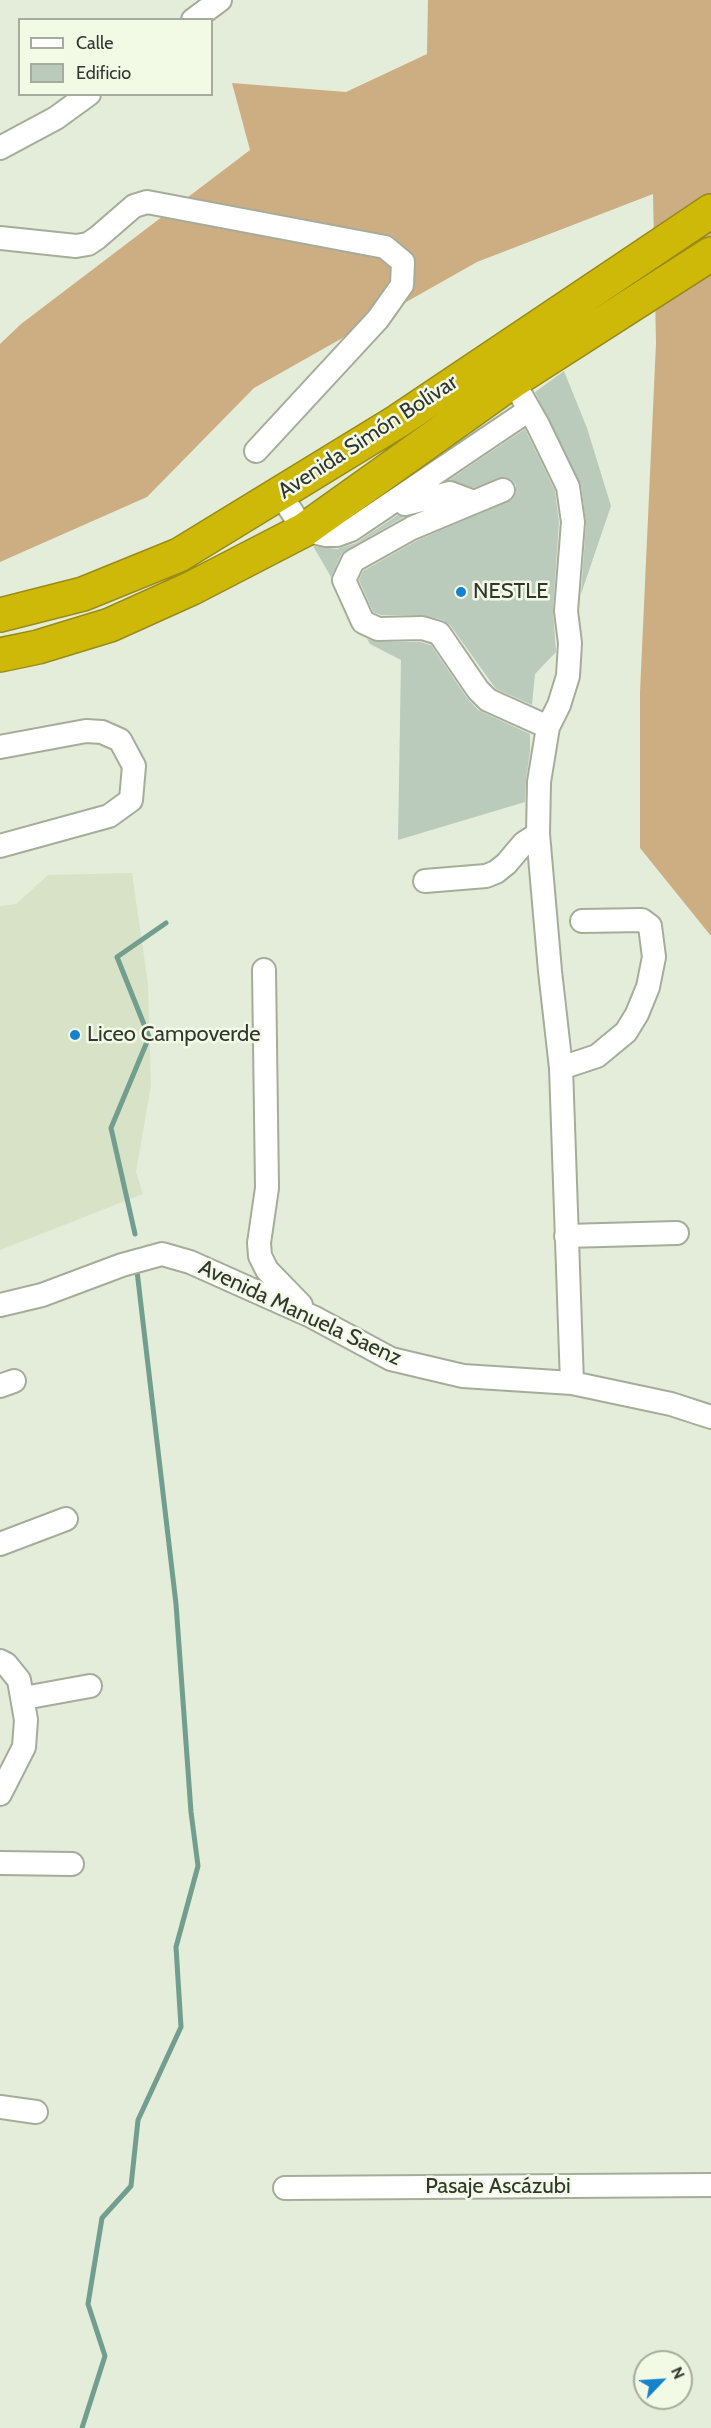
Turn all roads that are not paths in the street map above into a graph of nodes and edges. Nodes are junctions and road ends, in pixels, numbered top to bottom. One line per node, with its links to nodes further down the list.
1 (86, 96): 2 (street)
2 (0, 148)
3 (711, 211): 10 (highway, Avenida Simón Bolívar)
4 (0, 238): 8 (street)
5 (711, 254): 6 (highway, Avenida Simón Bolívar)
6 (513, 381): 7 (street); 14 (highway, Avenida Simón Bolívar)
7 (529, 410): 11 (street); 17 (street)
8 (256, 451)
9 (503, 490): 12 (street)
10 (280, 494): 14 (street); 15 (highway, Avenida Simón Bolívar)
11 (404, 500): 12 (street); 13 (street); 14 (street)
12 (474, 502): 13 (street)
13 (412, 528): 17 (street)
14 (304, 530): 16 (highway, Avenida Simón Bolívar)
15 (0, 615)
16 (0, 655)
17 (548, 727): 19 (street)
18 (0, 747): 20 (street)
19 (538, 834): 21 (street); 24 (street)
20 (0, 846)
21 (425, 881)
22 (582, 921): 24 (street)
23 (264, 970): 28 (street)
24 (561, 1068): 26 (street)
25 (677, 1233): 26 (street)
26 (567, 1236): 29 (street)
27 (0, 1305): 28 (street, Avenida Manuela Saenz)
28 (313, 1317): 29 (street, Avenida Manuela Saenz)
29 (572, 1383): 30 (street, Avenida Manuela Saenz)
30 (711, 1417)
31 (66, 1519): 32 (street)
32 (0, 1544)
33 (0, 1662): 35 (street)
34 (90, 1686): 35 (street)
35 (24, 1698): 36 (street)
36 (0, 1794)
37 (0, 1863): 38 (street)
38 (72, 1864)
39 (0, 2107): 40 (street)
40 (36, 2112)
41 (711, 2185): 42 (street, Pasaje Ascázubi)
42 (285, 2188)

